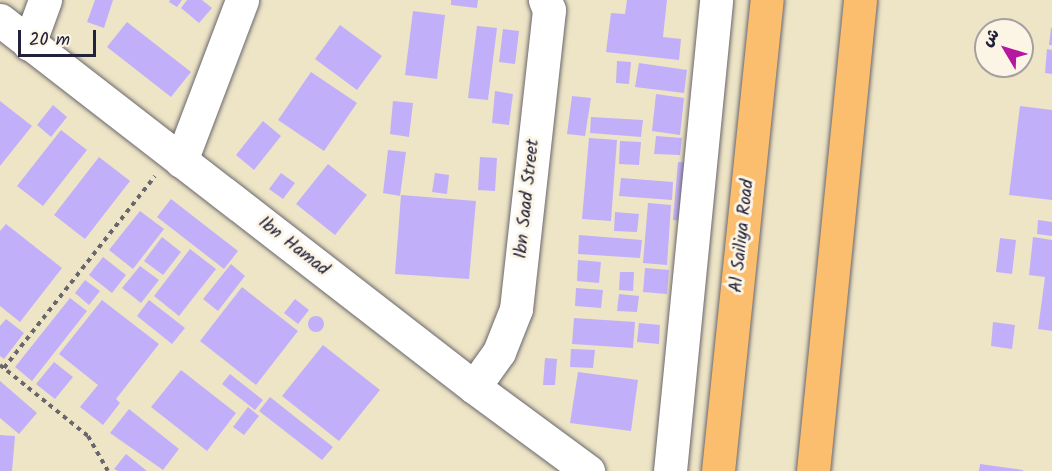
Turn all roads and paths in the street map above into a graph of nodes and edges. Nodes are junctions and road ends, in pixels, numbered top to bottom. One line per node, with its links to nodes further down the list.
1 (45, 0): 8 (street)
2 (242, 0): 9 (street)
3 (545, 0): 11 (street, Ibn Saad Street)
4 (716, 0): 12 (street)
5 (767, 0): 15 (main road, Al Sailiya Road)
6 (860, 0): 16 (main road)
7 (0, 20): 8 (street, Ibn Hamad)
8 (29, 44): 9 (street, Ibn Hamad)
9 (177, 158): 10 (path); 11 (street, Ibn Hamad)
10 (2, 367): 13 (path)
11 (474, 387): 14 (street, Ibn Hamad)
12 (666, 468)
13 (108, 471)
14 (588, 471)
15 (718, 471)
16 (813, 471)

